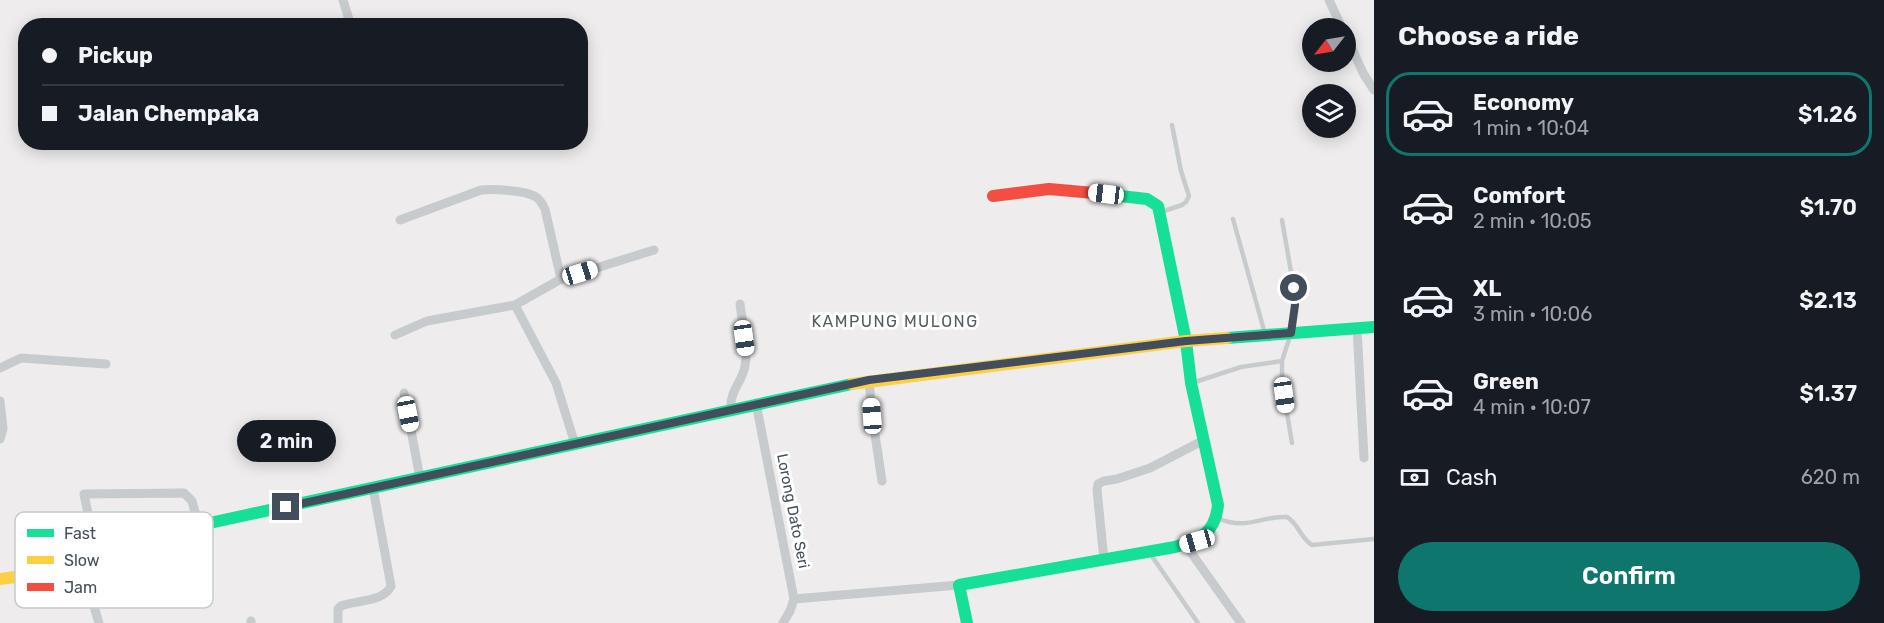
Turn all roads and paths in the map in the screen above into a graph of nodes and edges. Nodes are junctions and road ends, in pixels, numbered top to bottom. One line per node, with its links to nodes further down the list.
1 (343, 0): 3 (street)
2 (1329, 0): 4 (street)
3 (349, 18)
4 (1337, 18)
5 (1356, 57): 6 (street)
6 (1374, 90)
7 (1172, 125): 9 (lane)
8 (993, 196): 9 (street)
9 (1161, 212): 22 (street)
10 (1233, 219): 21 (lane)
11 (400, 220): 14 (street)
12 (1282, 220): 19 (lane)
13 (654, 250): 14 (street)
14 (561, 279): 16 (street)
15 (740, 304): 31 (street)
16 (515, 305): 20 (street); 35 (street)
17 (1374, 327): 18 (street)
18 (1357, 328): 19 (street); 36 (street)
19 (1291, 333): 21 (street); 23 (lane)
20 (395, 335)
21 (1266, 337): 22 (street)
22 (1186, 341): 26 (street); 27 (street)
23 (1282, 361): 27 (lane); 34 (lane)
24 (106, 364): 25 (street)
25 (0, 368)
26 (869, 380): 30 (street); 38 (street)
27 (1191, 383): 33 (street)
28 (404, 393): 37 (street)
29 (0, 401): 32 (street)
30 (756, 403): 31 (street); 51 (street, Lorong Dato Seri)
31 (731, 410): 35 (street)
32 (0, 439)
33 (1204, 440): 42 (street); 47 (street)
34 (1292, 443)
35 (575, 444): 37 (street)
36 (1364, 458)
37 (420, 478): 39 (street)
38 (882, 481)
39 (373, 488): 43 (street); 54 (street)
40 (88, 512): 41 (street)
41 (195, 512)
42 (1217, 518): 44 (lane); 45 (street)
43 (213, 523)
44 (1374, 539)
45 (1185, 544): 46 (street); 58 (street)
46 (1149, 552): 47 (street); 57 (lane)
47 (1104, 560): 50 (street)
48 (15, 578): 49 (street)
49 (0, 579)
50 (959, 585): 51 (street); 56 (street)
51 (794, 599): 55 (street)
52 (94, 608): 53 (street)
53 (99, 623)
54 (338, 623)
55 (783, 623)
56 (967, 623)
57 (1198, 623)
58 (1241, 623)

